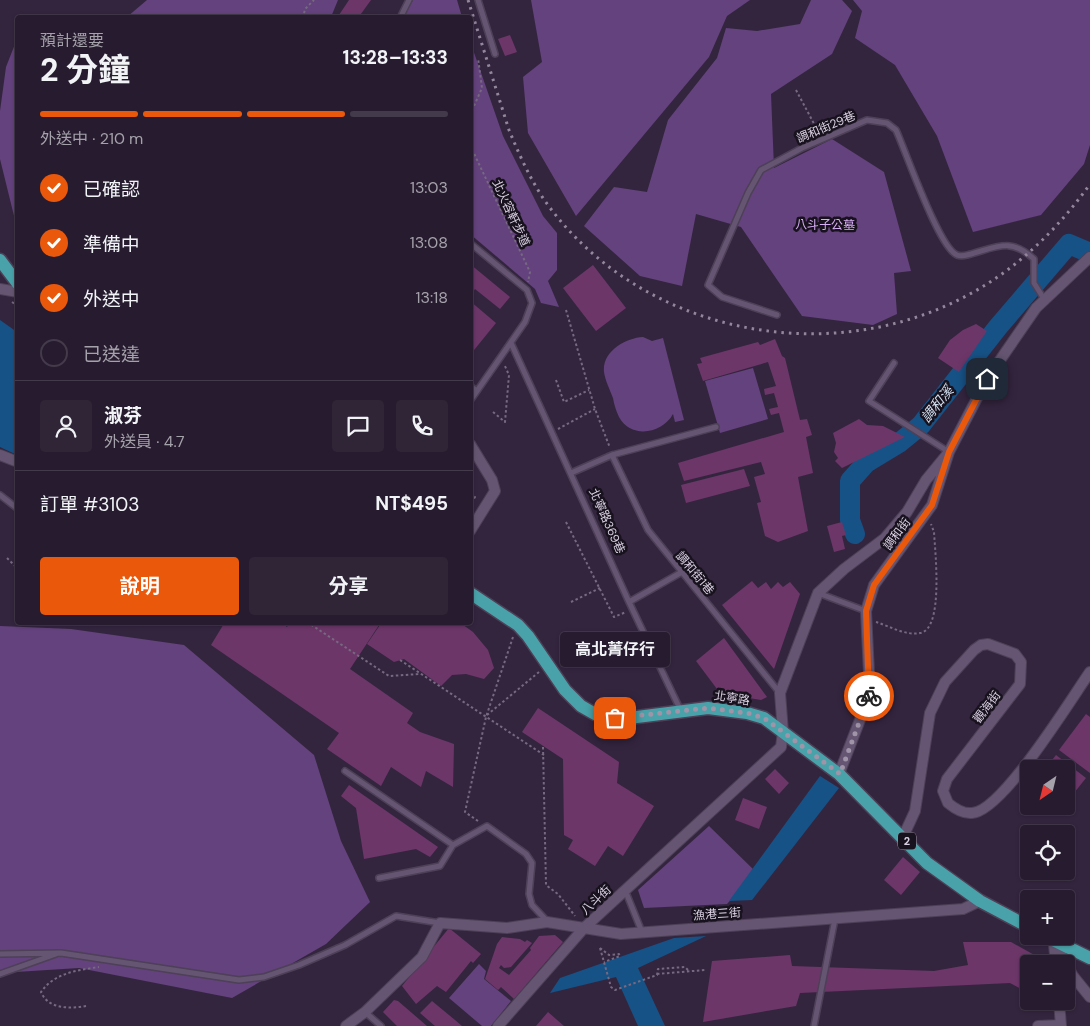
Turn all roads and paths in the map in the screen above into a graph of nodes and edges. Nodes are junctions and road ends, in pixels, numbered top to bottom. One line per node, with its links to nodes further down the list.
1 (314, 0): 4 (path)
2 (409, 0): 5 (lane)
3 (478, 0): 6 (lane)
4 (304, 15)
5 (402, 15)
6 (495, 54)
7 (478, 58): 9 (path)
8 (796, 90): 10 (path)
9 (473, 108)
10 (822, 139): 19 (lane, 調和街29巷); 21 (lane, 調和街29巷)
11 (473, 151): 17 (path, 北火容軒步道)
12 (473, 245): 17 (lane)
13 (1090, 257): 19 (street, 調和街)
14 (0, 260): 15 (main road)
15 (15, 280)
16 (0, 289): 18 (street)
17 (527, 290): 22 (lane)
18 (15, 292)
19 (1044, 299): 35 (street, 調和街)
20 (566, 310): 27 (path)
21 (777, 315)
22 (511, 343): 23 (lane); 33 (lane, 北寧路369巷)
23 (501, 357): 28 (lane); 31 (path)
24 (894, 363): 35 (lane)
25 (556, 380): 27 (path)
26 (473, 388): 28 (lane)
27 (589, 390): 30 (path)
28 (477, 391): 29 (lane)
29 (473, 397)
30 (595, 409): 33 (path); 37 (path)
31 (493, 412)
32 (716, 427): 37 (lane)
33 (551, 432): 39 (lane, 北寧路369巷)
34 (473, 449): 44 (street)
35 (949, 452): 42 (street, 調和街); 49 (street, 調和街)
36 (0, 455): 38 (street)
37 (612, 455): 39 (lane); 47 (lane, 調和街1巷)
38 (15, 461)
39 (571, 473): 52 (lane, 北寧路369巷)
40 (0, 495): 41 (lane)
41 (15, 507)
42 (927, 513): 54 (street, 調和街); 54 (path)
43 (566, 522): 48 (path)
44 (473, 526)
45 (7, 558): 46 (path)
46 (15, 566)
47 (682, 572): 52 (lane); 61 (lane, 調和街1巷)
48 (600, 588): 51 (path); 53 (path)
49 (818, 593): 54 (lane); 61 (street, 調和街)
50 (473, 595): 56 (main road, 北寧路 / 2)
51 (571, 602)
52 (629, 602): 53 (lane, 北寧路369巷)
53 (633, 610): 62 (lane, 北寧路369巷)
54 (866, 615): 68 (street, 調和街)
55 (311, 625): 60 (path)
56 (518, 625): 58 (main road, 北寧路 / 2); 63 (path)
57 (400, 660): 60 (path)
58 (548, 665): 62 (main road, 北寧路 / 2); 63 (path)
59 (1090, 672): 70 (street, 觀海街)
60 (420, 674): 63 (path)
61 (780, 693): 64 (street, 調和街)
62 (680, 709): 64 (main road, 北寧路 / 2)
63 (486, 717): 66 (path); 69 (path)
64 (783, 732): 68 (main road, 北寧路 / 2); 73 (street, 八斗街)
65 (544, 746): 66 (path)
66 (544, 755): 79 (path)
67 (345, 771): 71 (lane)
68 (840, 774): 70 (main road, 北寧路 / 2)
69 (486, 826): 71 (lane); 76 (lane)
70 (903, 837): 74 (main road, 北寧路 / 2)
71 (453, 845): 72 (lane)
72 (379, 878)
73 (625, 890): 79 (street, 八斗街); 80 (lane)
74 (980, 901): 75 (street, 漁港三街); 77 (main road, 北寧路 / 2)
75 (835, 918): 80 (street, 漁港三街); 100 (lane)
76 (547, 922): 78 (street, 八斗街); 79 (street, 八斗街)
77 (1020, 922)
78 (440, 923): 86 (lane); 95 (street)
79 (584, 928): 80 (street, 漁港三街); 99 (street)
80 (642, 933)
81 (1054, 945): 92 (street)
82 (1063, 945): 85 (main road)
83 (61, 953): 84 (lane); 86 (lane); 90 (lane)
84 (0, 954)
85 (1090, 958)
86 (115, 961): 93 (path)
87 (604, 962): 87 (path); 91 (path)
88 (688, 970): 89 (path); 91 (path); 91 (path)
89 (704, 970)
90 (0, 974)
91 (657, 975)
92 (1090, 997)
93 (86, 1006)
94 (1060, 1010): 96 (street)
95 (364, 1012): 97 (street); 98 (lane)
96 (1061, 1025): 101 (street)
97 (346, 1026)
98 (381, 1026)
99 (498, 1026)
100 (814, 1026)
101 (1038, 1026)

